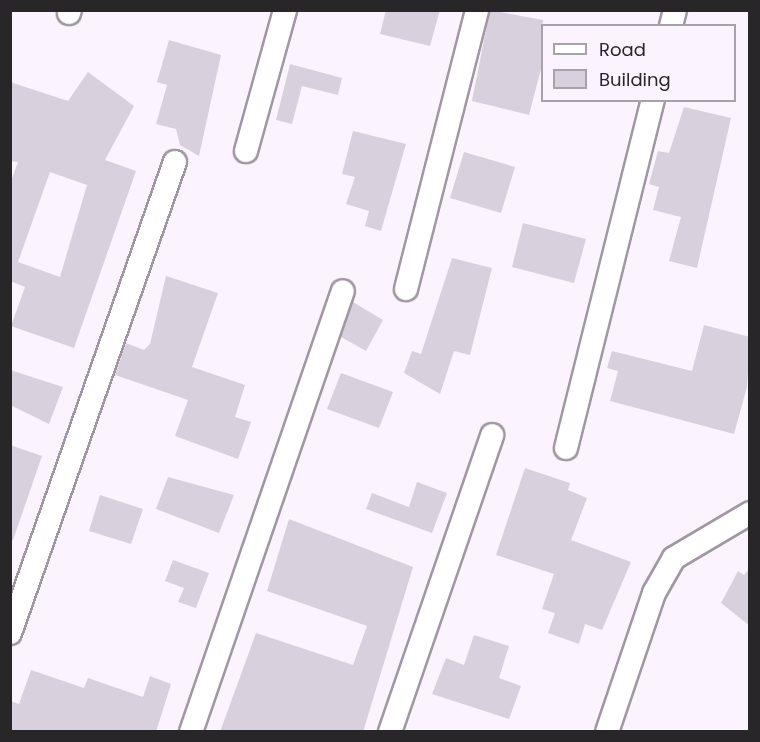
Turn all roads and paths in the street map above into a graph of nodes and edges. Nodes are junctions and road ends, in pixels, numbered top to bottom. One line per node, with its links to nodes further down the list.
1 (285, 10): 4 (street)
2 (477, 10): 6 (street)
3 (652, 102): 9 (street)
4 (246, 150)
5 (175, 162): 11 (street)
6 (406, 289)
7 (343, 291): 12 (street)
8 (492, 435): 13 (street)
9 (566, 448)
10 (750, 513): 14 (street)
11 (10, 633)
12 (191, 732)
13 (390, 732)
14 (607, 732)

